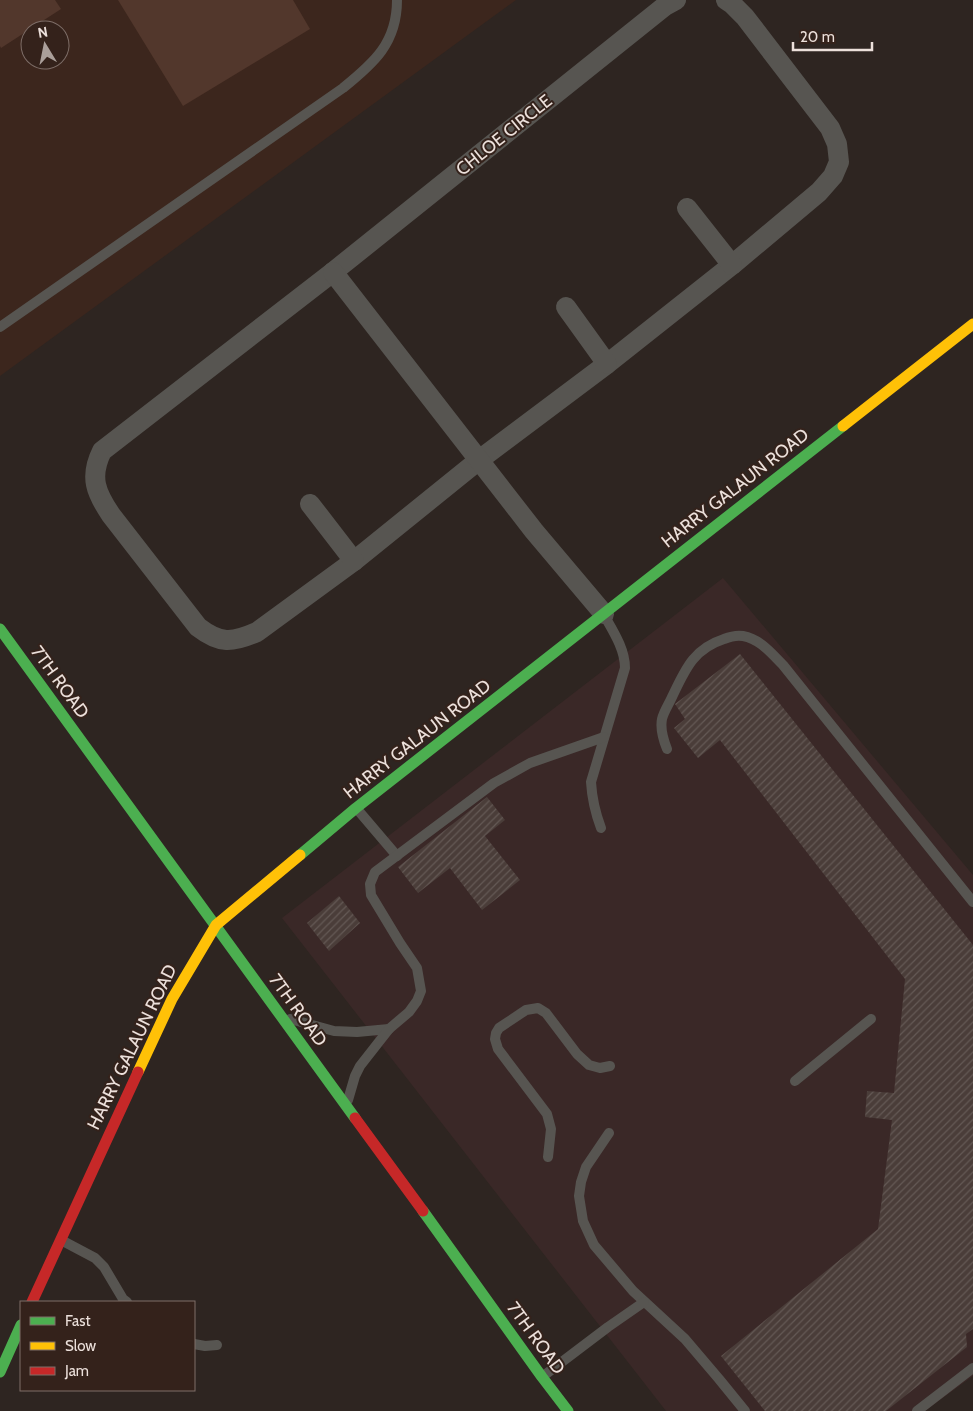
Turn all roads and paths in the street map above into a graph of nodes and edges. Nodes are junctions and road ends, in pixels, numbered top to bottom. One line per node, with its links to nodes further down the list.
1 (397, 0): 9 (lane)
2 (676, 0): 6 (street, CHLOE CIRCLE)
3 (726, 0): 5 (street)
4 (687, 208): 5 (street)
5 (732, 265): 10 (street)
6 (334, 272): 11 (street); 13 (street, CHLOE CIRCLE)
7 (566, 307): 10 (street)
8 (973, 324): 14 (main road, HARRY GALAUN ROAD)
9 (0, 327)
10 (608, 364): 11 (street)
11 (479, 460): 13 (street, CHLOE CIRCLE); 14 (street)
12 (310, 504): 13 (street)
13 (354, 561)
14 (604, 614): 16 (lane); 18 (main road, HARRY GALAUN ROAD)
15 (0, 629): 22 (main road, 7TH ROAD)
16 (604, 737): 19 (lane); 20 (lane)
17 (667, 749): 21 (lane)
18 (356, 808): 20 (lane); 22 (main road, HARRY GALAUN ROAD)
19 (601, 828)
20 (397, 856): 25 (lane)
21 (973, 902)
22 (216, 925): 23 (main road, 7TH ROAD); 31 (main road, HARRY GALAUN ROAD)
23 (281, 1016): 25 (lane); 28 (main road, 7TH ROAD)
24 (871, 1019): 27 (lane)
25 (390, 1028): 28 (lane)
26 (610, 1066): 30 (lane)
27 (795, 1081)
28 (346, 1106): 40 (main road, 7TH ROAD)
29 (609, 1133): 34 (lane)
30 (548, 1157)
31 (60, 1240): 32 (main road, HARRY GALAUN ROAD); 33 (lane)
32 (32, 1301)
33 (126, 1301)
34 (644, 1302): 40 (lane); 42 (lane)
35 (20, 1327): 38 (main road)
36 (195, 1344): 37 (lane)
37 (218, 1345)
38 (1, 1365)
39 (973, 1368): 43 (lane)
40 (542, 1377): 41 (main road, 7TH ROAD)
41 (562, 1406)
42 (745, 1411)
43 (917, 1411)

